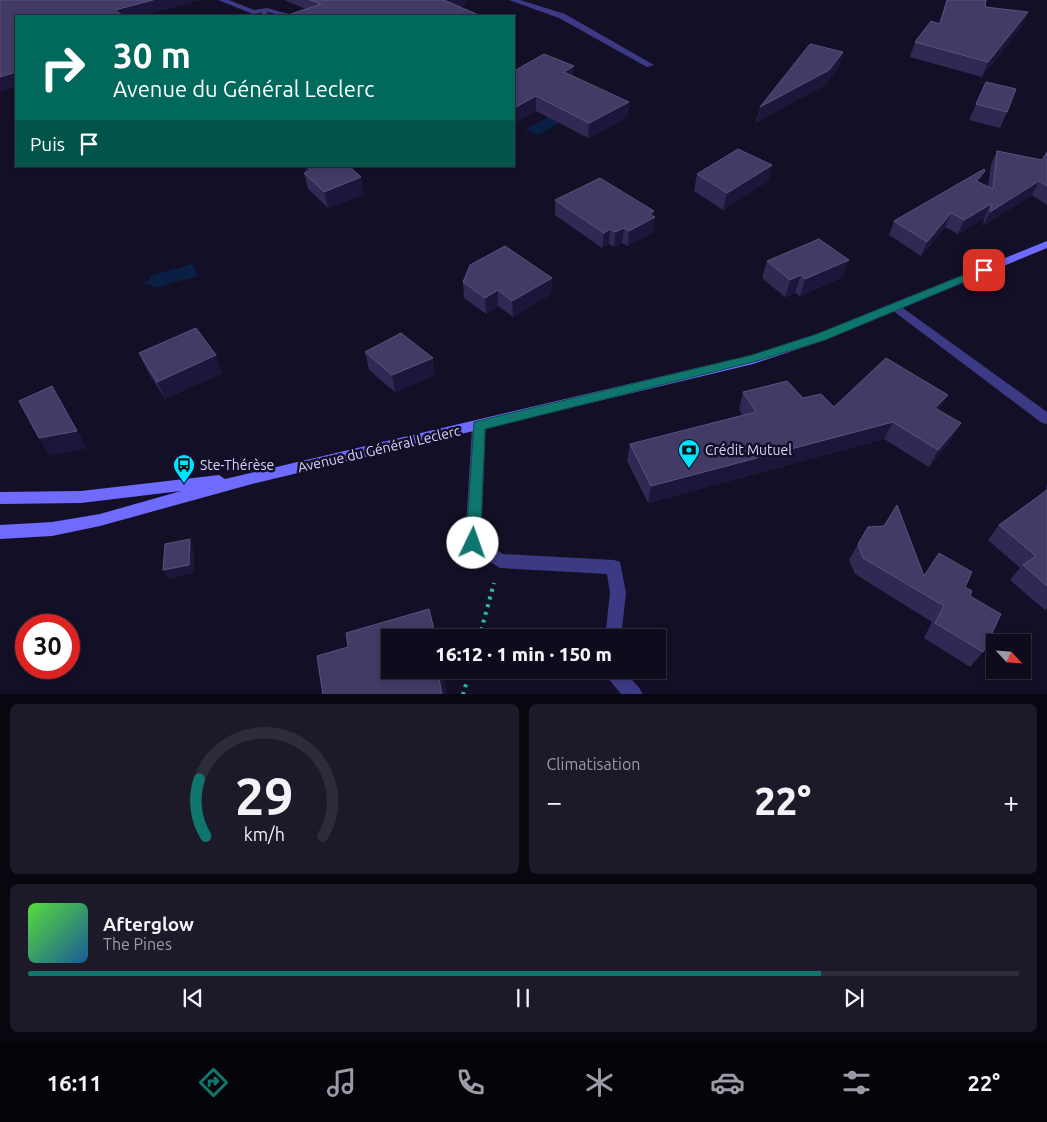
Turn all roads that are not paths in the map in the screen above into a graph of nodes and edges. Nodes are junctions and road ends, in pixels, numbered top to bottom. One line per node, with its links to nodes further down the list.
1 (222, 0): 3 (street)
2 (513, 0): 4 (street)
3 (288, 15)
4 (650, 65)
5 (1047, 244): 6 (main road, Avenue du Général Leclerc)
6 (896, 307): 7 (street); 8 (main road, Avenue du Général Leclerc)
7 (1047, 419)
8 (479, 426): 9 (main road, Avenue du Général Leclerc); 12 (street)
9 (252, 478): 10 (main road, Avenue du Général Leclerc); 11 (main road, Avenue du Général Leclerc)
10 (0, 498)
11 (0, 532)
12 (614, 629)
13 (620, 679): 14 (street)
14 (634, 694)

